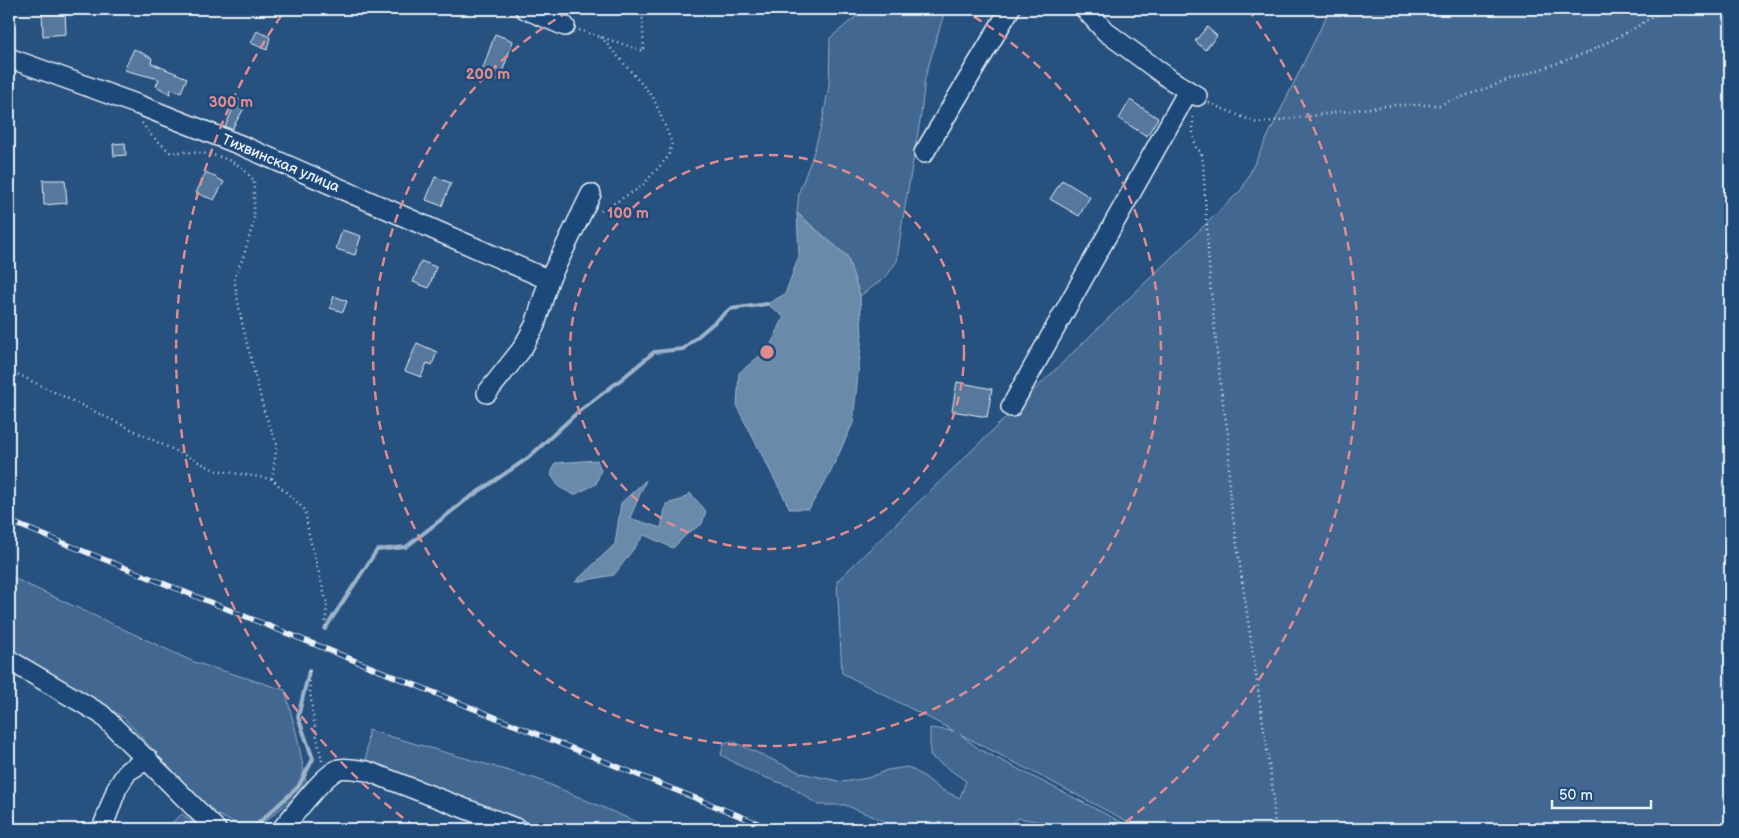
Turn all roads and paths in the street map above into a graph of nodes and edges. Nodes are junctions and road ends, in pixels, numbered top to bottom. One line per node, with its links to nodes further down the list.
1 (525, 9): 6 (street)
2 (642, 9): 7 (path)
3 (1010, 9): 11 (street)
4 (1085, 9): 9 (street)
5 (1665, 9): 9 (path)
6 (565, 26): 7 (path)
7 (601, 37): 13 (path)
8 (9, 58): 10 (street, Тихвинская улица)
9 (1195, 96): 17 (street); 28 (path)
10 (139, 105): 14 (street, Тихвинская улица); 18 (path)
11 (924, 153)
12 (591, 194): 14 (street)
13 (600, 212)
14 (549, 280): 16 (street)
15 (9, 370): 18 (path)
16 (486, 393)
17 (1011, 406)
18 (272, 478): 19 (path)
19 (325, 629)
20 (9, 660): 22 (street)
21 (309, 672): 23 (path)
22 (148, 759): 24 (street); 25 (street)
23 (334, 772): 26 (street); 27 (street)
24 (102, 829)
25 (216, 829)
26 (282, 829)
27 (518, 829)
28 (1275, 829)

